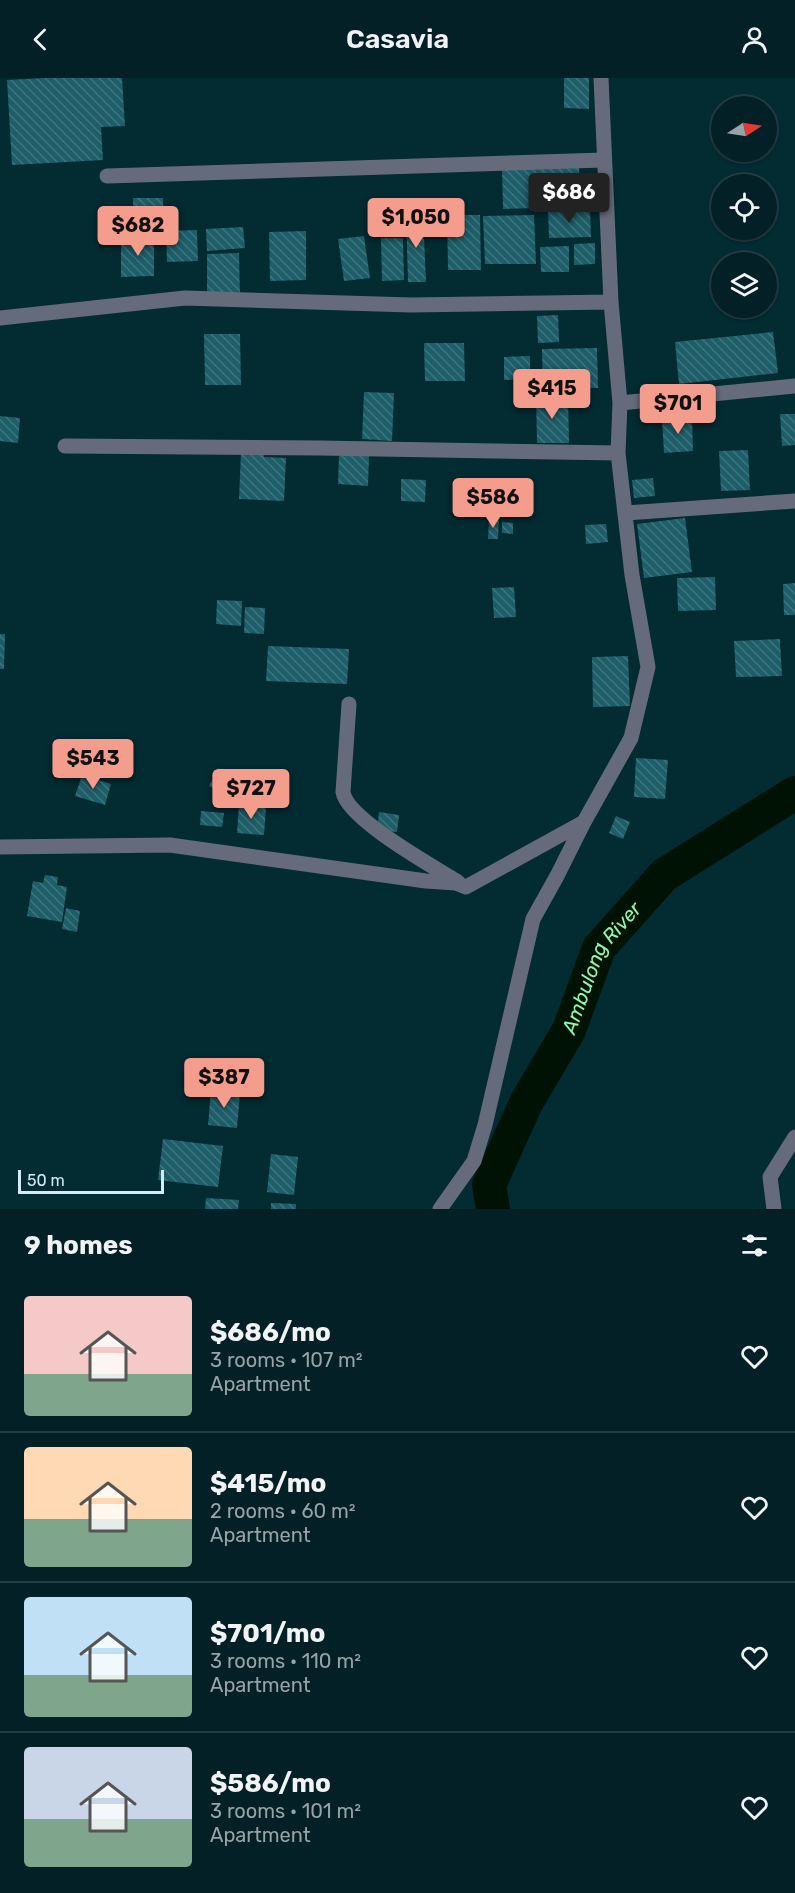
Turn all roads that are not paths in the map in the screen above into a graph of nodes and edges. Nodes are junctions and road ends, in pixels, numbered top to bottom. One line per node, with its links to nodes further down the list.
1 (601, 78): 2 (street)
2 (604, 160): 3 (street); 4 (street)
3 (107, 176)
4 (611, 302): 5 (street); 7 (street)
5 (0, 318)
6 (795, 386): 7 (street)
7 (620, 403): 9 (street)
8 (65, 446): 9 (street)
9 (618, 453): 11 (street)
10 (795, 501): 11 (street)
11 (626, 513): 13 (street)
12 (349, 704): 15 (street)
13 (584, 822): 15 (street); 17 (street)
14 (0, 847): 15 (street)
15 (466, 887)
16 (795, 1137): 18 (street)
17 (440, 1209)
18 (774, 1209)

